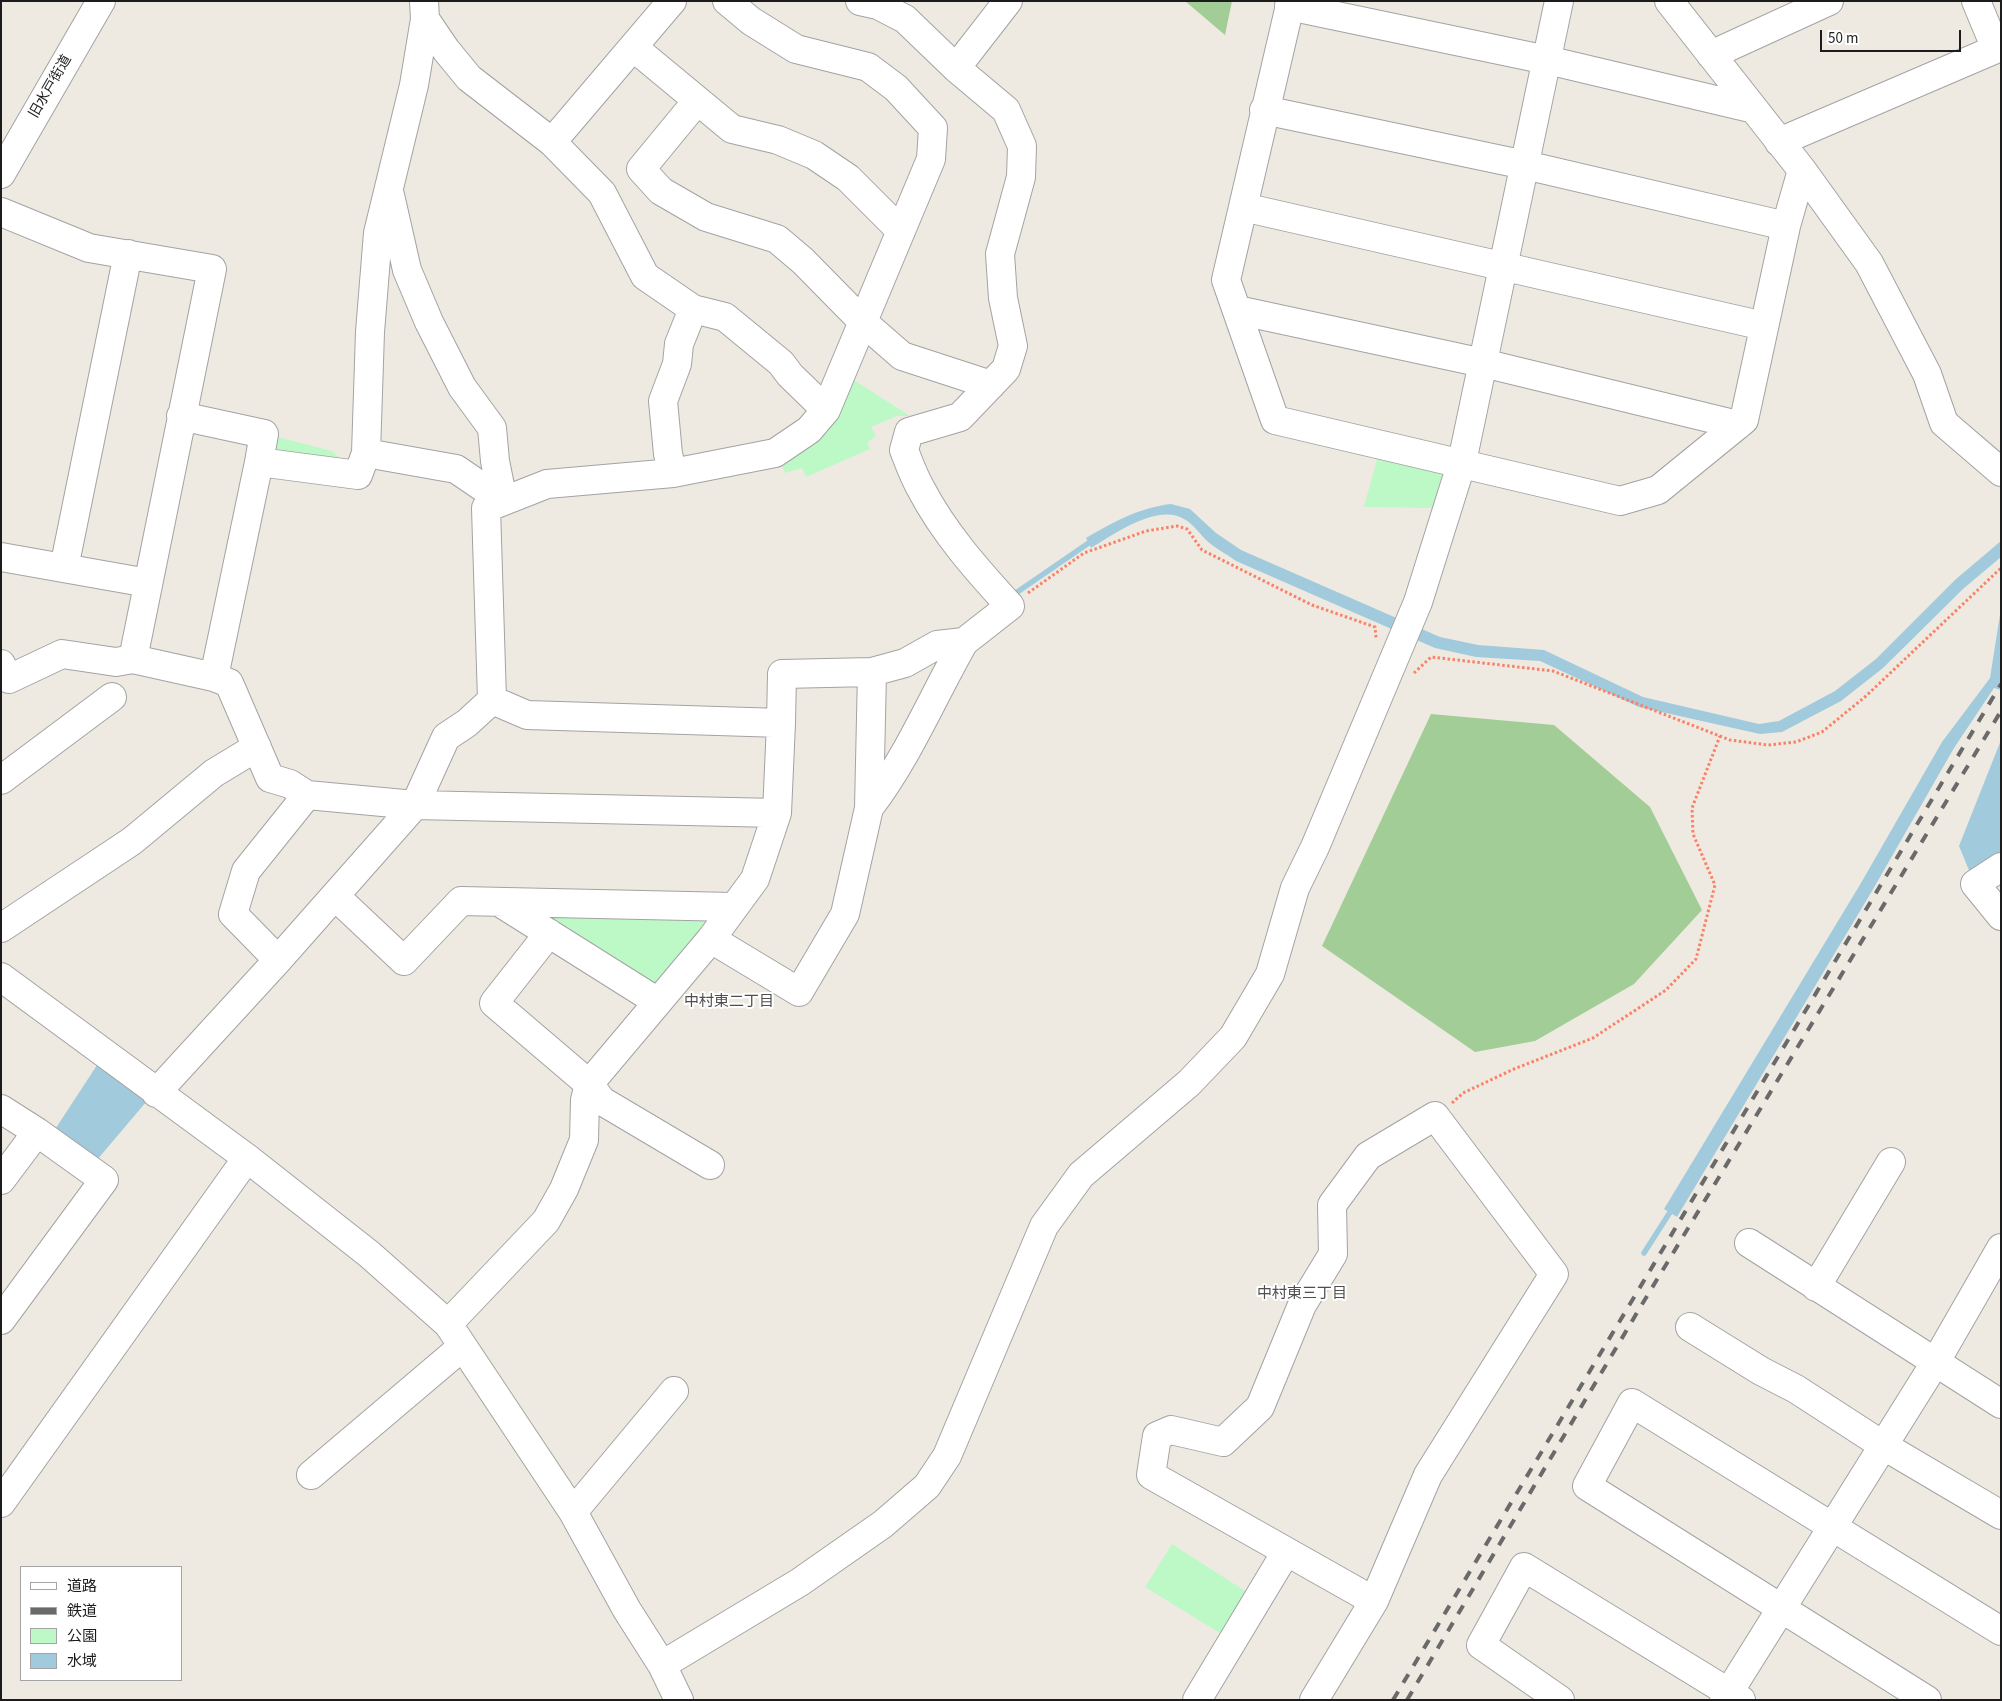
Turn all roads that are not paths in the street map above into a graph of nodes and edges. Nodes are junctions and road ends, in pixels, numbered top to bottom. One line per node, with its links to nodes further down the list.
1 (101, 1): 24 (street, 旧水戸街道)
2 (672, 1): 13 (street)
3 (727, 1): 29 (street)
4 (860, 1): 12 (street)
5 (1008, 1): 16 (street)
6 (1559, 1): 15 (street)
7 (1670, 1): 14 (street)
8 (1829, 1): 14 (street)
9 (1976, 1): 21 (street)
10 (1290, 4): 15 (street); 19 (street)
11 (425, 10): 20 (street); 25 (street)
12 (908, 10): 16 (street)
13 (633, 47): 17 (street); 20 (street)
14 (1711, 54): 18 (street)
15 (1546, 60): 18 (street); 22 (street)
16 (956, 68): 37 (street)
17 (697, 101): 29 (street); 34 (street)
18 (1754, 109): 21 (street)
19 (1264, 110): 22 (street); 26 (street)
20 (552, 142): 32 (street)
21 (1779, 142): 23 (street)
22 (1524, 164): 28 (street); 31 (street)
23 (1802, 170): 28 (street); 44 (street)
24 (1, 174)
25 (389, 188): 41 (street); 46 (street)
26 (1243, 207): 31 (street); 33 (street)
27 (1, 212): 30 (street)
28 (1786, 226): 35 (street)
29 (901, 230): 34 (street)
30 (128, 254): 39 (street); 48 (street)
31 (1503, 266): 35 (street); 36 (street)
32 (693, 308): 38 (street); 45 (street)
33 (1237, 310): 36 (street); 43 (street)
34 (863, 322): 37 (street); 38 (street)
35 (1764, 326): 40 (street)
36 (1483, 363): 40 (street); 43 (street)
37 (991, 384): 50 (street)
38 (826, 410): 45 (street)
39 (182, 416): 42 (street); 49 (street)
40 (1738, 425): 43 (street)
41 (366, 453): 42 (street); 46 (street)
42 (259, 462): 54 (street)
43 (1462, 462): 104 (street)
44 (2001, 472)
45 (673, 473): 46 (street)
46 (503, 500): 56 (street)
47 (1, 558): 48 (street)
48 (64, 568): 49 (street)
49 (148, 583): 51 (street)
50 (964, 642): 53 (street); 62 (street)
51 (133, 659): 52 (street); 54 (street)
52 (1, 664)
53 (872, 672): 57 (street); 62 (street)
54 (214, 678): 58 (street)
55 (112, 697): 59 (street)
56 (492, 700): 57 (street); 61 (street)
57 (781, 723): 63 (street)
58 (256, 747): 60 (street); 69 (street)
59 (1, 780)
60 (307, 795): 61 (street); 72 (street)
61 (415, 805): 63 (street); 65 (street)
62 (869, 808): 71 (street)
63 (777, 813): 67 (street)
64 (2001, 867): 68 (street)
65 (335, 896): 66 (street); 72 (street)
66 (499, 902): 67 (street); 70 (street)
67 (732, 907): 71 (street)
68 (2001, 916)
69 (1, 928)
70 (549, 933): 74 (street); 75 (street)
71 (711, 939): 74 (street)
72 (278, 960): 76 (street)
73 (1, 977): 76 (street)
74 (658, 1002): 75 (street)
75 (589, 1084): 81 (street); 88 (street)
76 (156, 1093): 79 (street)
77 (1, 1109): 78 (street)
78 (37, 1132): 82 (street); 87 (street)
79 (247, 1158): 88 (street); 96 (street)
80 (1891, 1162): 85 (street)
81 (710, 1165)
82 (1, 1180)
83 (1749, 1243): 85 (street)
84 (2001, 1248): 86 (street)
85 (1816, 1287): 91 (street)
86 (1991, 1290): 91 (street)
87 (1, 1320)
88 (448, 1324): 90 (street)
89 (1690, 1327): 94 (street)
90 (462, 1347): 95 (street); 97 (street)
91 (1935, 1363): 93 (street); 94 (street)
92 (674, 1391): 97 (street)
93 (2001, 1404)
94 (1884, 1446): 98 (street); 99 (street)
95 (311, 1474)
96 (3, 1497)
97 (572, 1512): 104 (street)
98 (2001, 1515)
99 (1834, 1527): 102 (street); 102 (street); 103 (street)
100 (1286, 1552): 101 (street); 101 (street); 107 (street)
101 (1374, 1602): 108 (street)
102 (1781, 1610): 105 (street); 110 (street)
103 (2001, 1632)
104 (662, 1665): 106 (street)
105 (1732, 1697): 109 (street)
106 (679, 1700)
107 (1196, 1700)
108 (1314, 1700)
109 (1560, 1700)
110 (1926, 1700)

